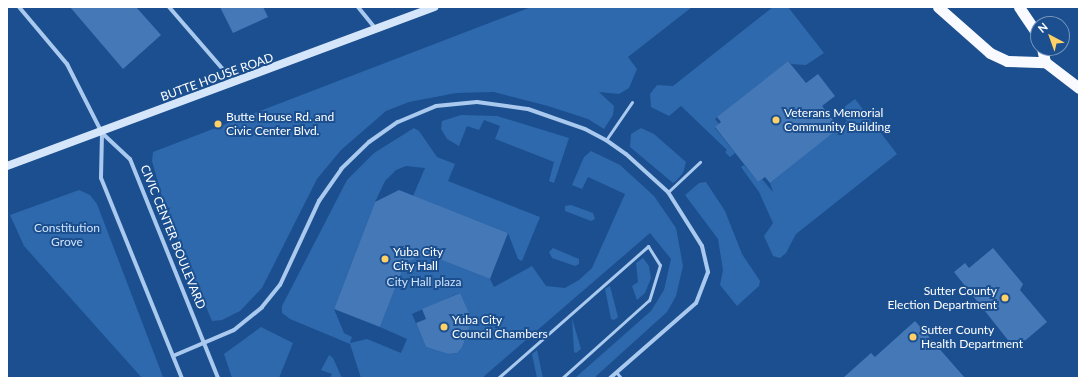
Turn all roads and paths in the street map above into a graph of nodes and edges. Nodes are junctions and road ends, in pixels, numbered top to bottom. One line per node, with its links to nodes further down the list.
1 (19, 7): 14 (street)
2 (169, 7): 11 (street)
3 (358, 7): 8 (street)
4 (434, 7): 8 (main road, BUTTE HOUSE ROAD)
5 (938, 7): 10 (highway)
6 (1019, 7): 7 (highway)
7 (1030, 23)
8 (376, 29): 11 (main road, BUTTE HOUSE ROAD)
9 (1044, 56): 10 (highway)
10 (1045, 62): 12 (highway)
11 (235, 83): 14 (main road, BUTTE HOUSE ROAD)
12 (1079, 88)
13 (632, 102): 15 (lane)
14 (102, 133): 17 (main road, BUTTE HOUSE ROAD); 19 (street, CIVIC CENTER BOULEVARD); 20 (street)
15 (606, 140): 18 (street); 19 (street)
16 (700, 162): 18 (lane)
17 (7, 166)
18 (668, 192): 21 (street)
19 (206, 343): 20 (street); 23 (street, CIVIC CENTER BOULEVARD)
20 (173, 356): 22 (street)
21 (616, 372): 26 (street); 27 (lane)
22 (182, 378)
23 (218, 378)
24 (498, 378): 25 (lane)
25 (562, 378)
26 (610, 378)
27 (621, 378)

